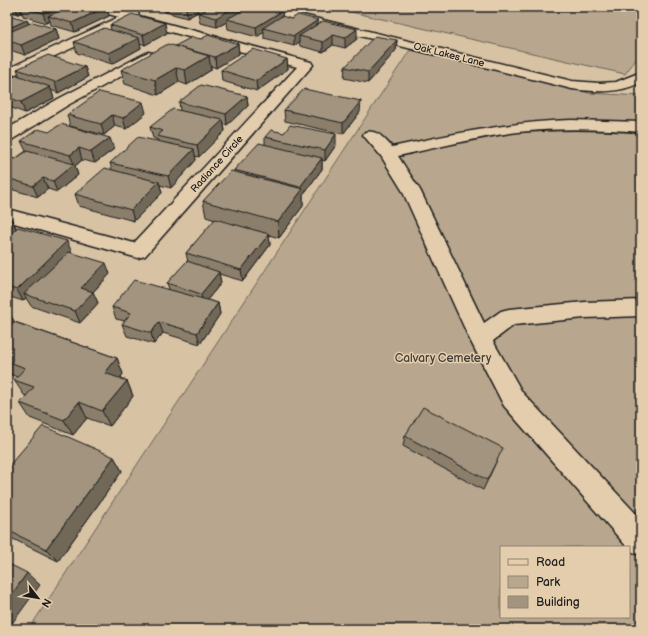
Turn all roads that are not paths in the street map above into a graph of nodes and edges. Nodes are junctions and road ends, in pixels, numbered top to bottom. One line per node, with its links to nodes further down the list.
1 (94, 7): 4 (street, Radiance Circle)
2 (149, 7): 4 (street)
3 (256, 7): 7 (street, Oak Lakes Lane)
4 (129, 17): 6 (street); 14 (street, Radiance Circle)
5 (162, 48): 12 (street)
6 (8, 73)
7 (641, 76)
8 (641, 112): 9 (street)
9 (617, 126): 10 (street); 13 (street)
10 (641, 127)
11 (371, 135): 13 (street)
12 (7, 136)
13 (388, 153): 16 (street)
14 (7, 215)
15 (641, 308): 16 (street)
16 (480, 338): 17 (street)
17 (641, 541)

